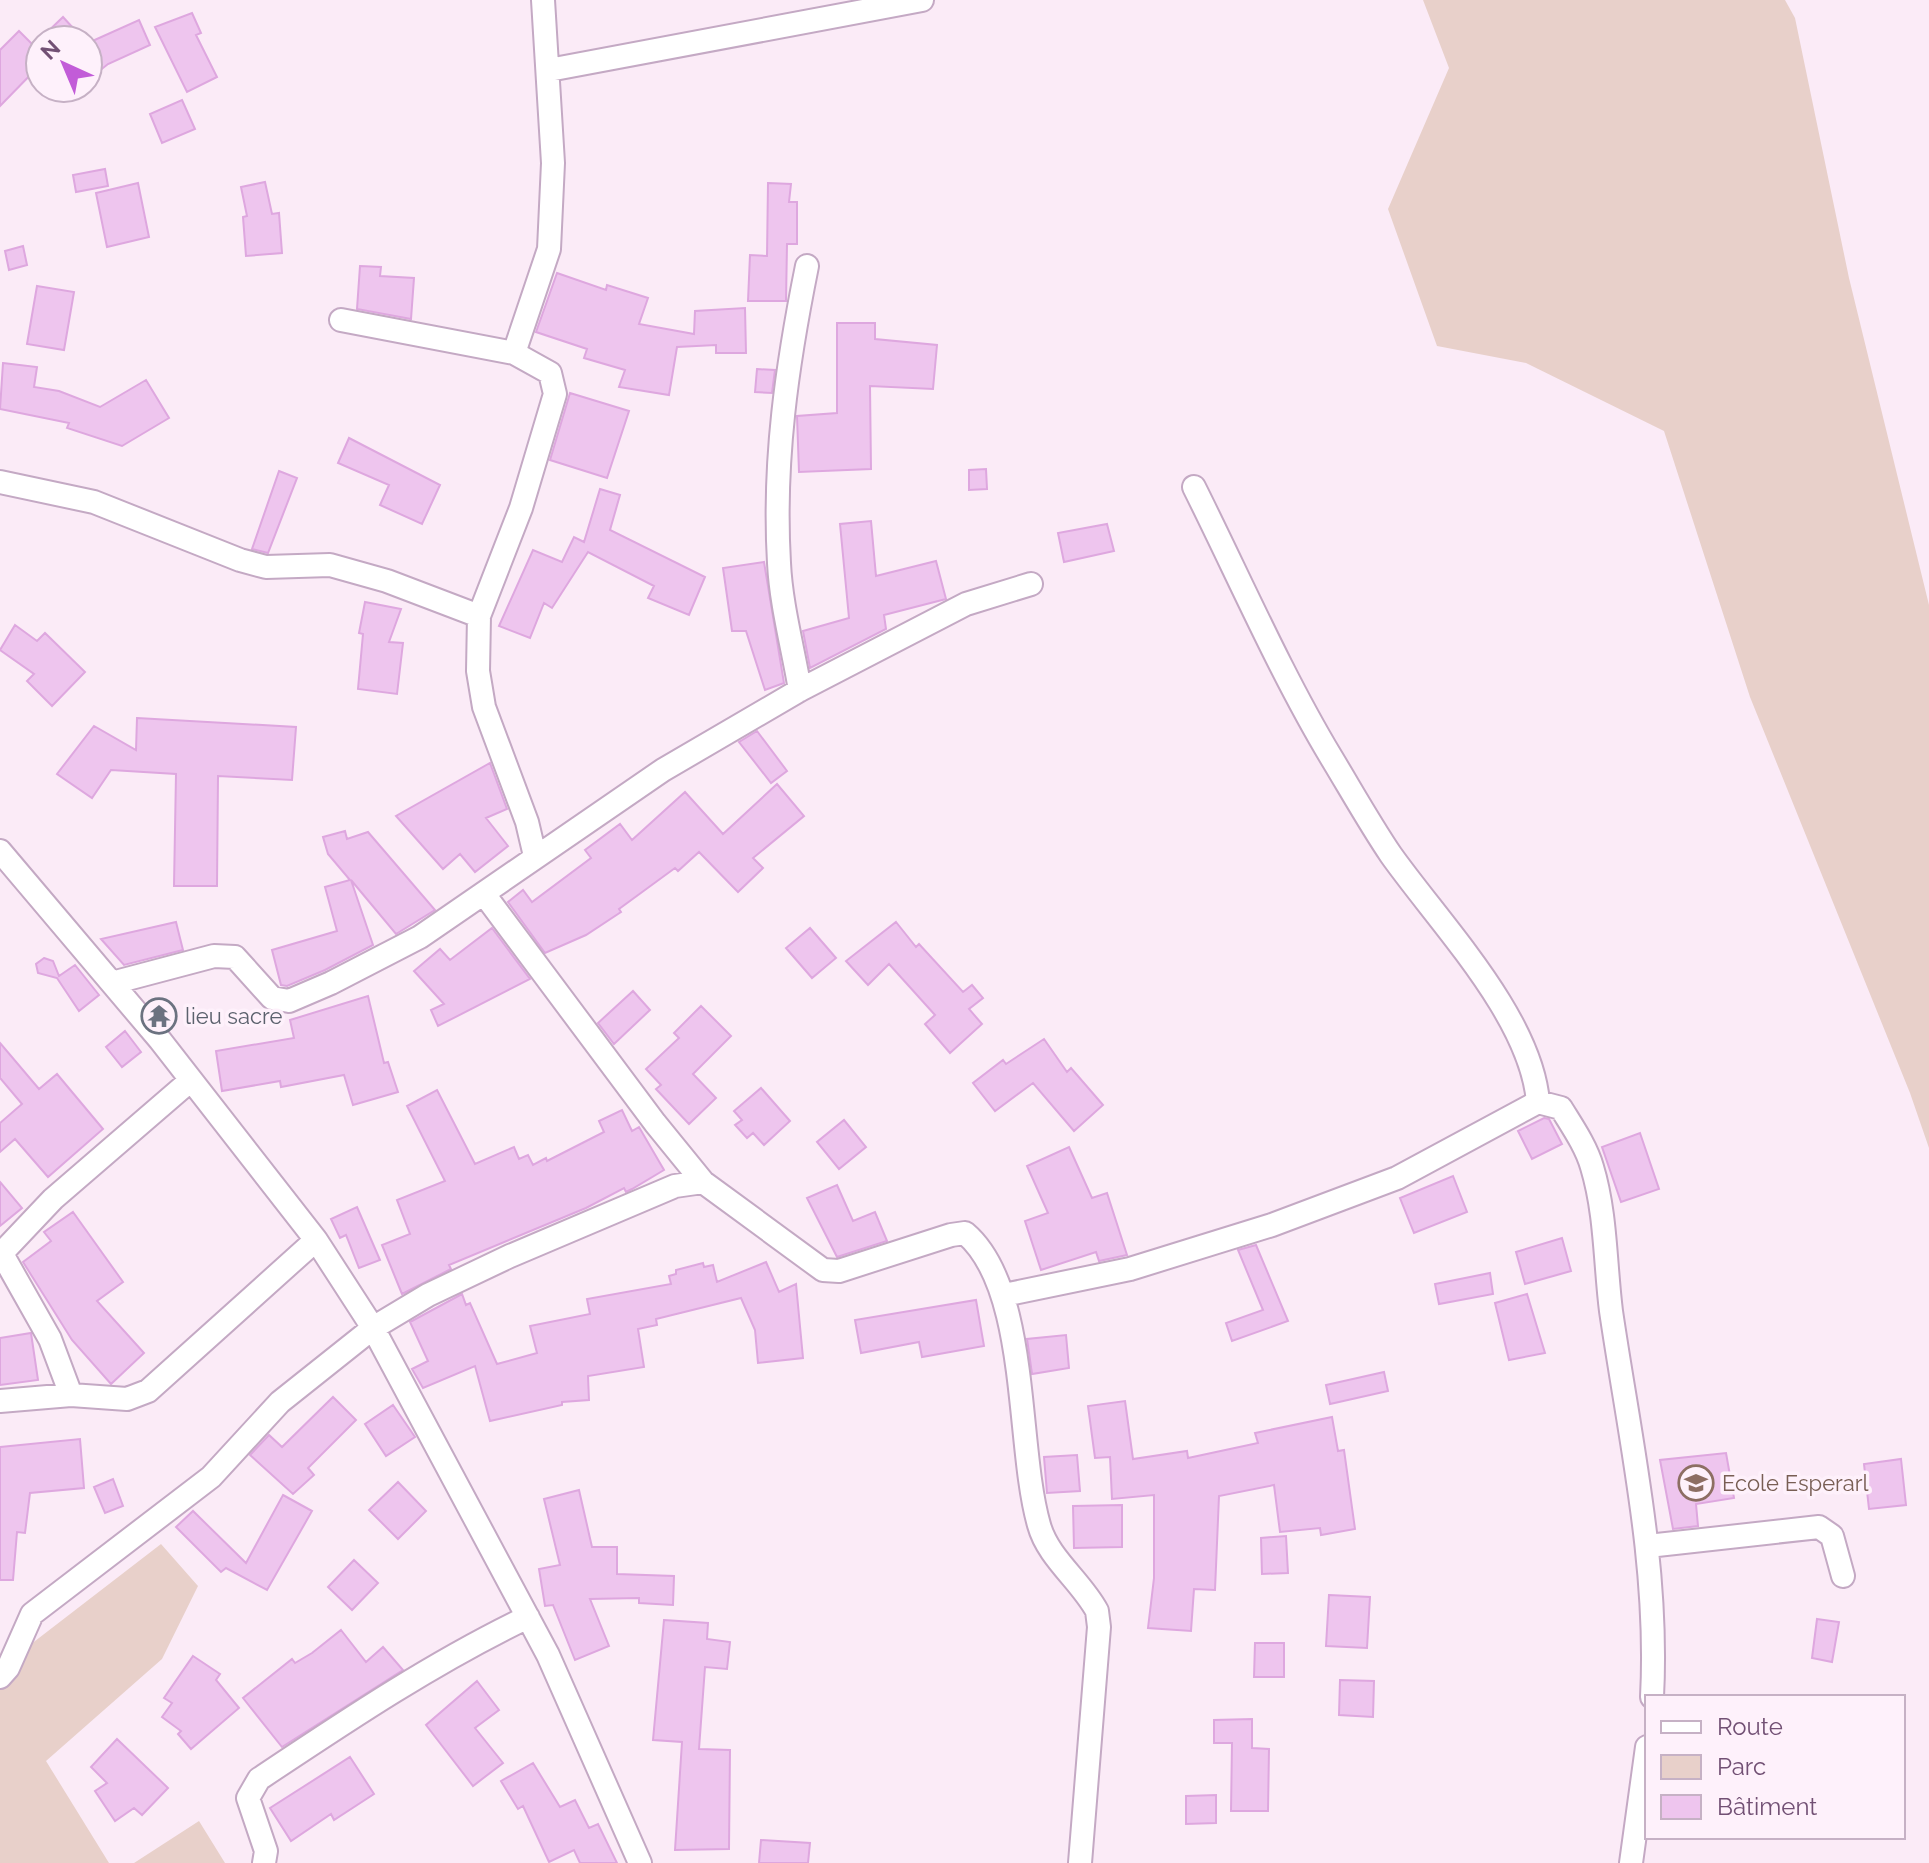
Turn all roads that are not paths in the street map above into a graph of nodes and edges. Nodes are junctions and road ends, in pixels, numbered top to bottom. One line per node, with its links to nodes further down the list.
1 (543, 0): 3 (street)
2 (922, 0): 3 (street)
3 (549, 70): 6 (street)
4 (807, 266): 11 (street)
5 (341, 320): 6 (street)
6 (514, 353): 10 (street)
7 (0, 482): 10 (street)
8 (1194, 487): 17 (street)
9 (1031, 584): 11 (street)
10 (479, 616): 13 (street)
11 (800, 690): 13 (street)
12 (0, 851): 15 (street)
13 (535, 856): 14 (street)
14 (484, 894): 15 (street); 18 (street)
15 (112, 983): 16 (street)
16 (191, 1080): 19 (street); 20 (street)
17 (1538, 1102): 21 (street); 25 (street)
18 (703, 1182): 21 (street); 22 (street)
19 (316, 1240): 22 (street); 23 (street)
20 (1, 1254): 23 (street)
21 (1004, 1295): 33 (street)
22 (373, 1328): 27 (street); 28 (street)
23 (71, 1395): 24 (street)
24 (0, 1401)
25 (1648, 1546): 26 (street); 29 (street)
26 (1843, 1576)
27 (528, 1617): 31 (street); 32 (street)
28 (0, 1677)
29 (1652, 1695)
30 (1645, 1762): 34 (street)
31 (264, 1863)
32 (640, 1863)
33 (1080, 1863)
34 (1631, 1863)

